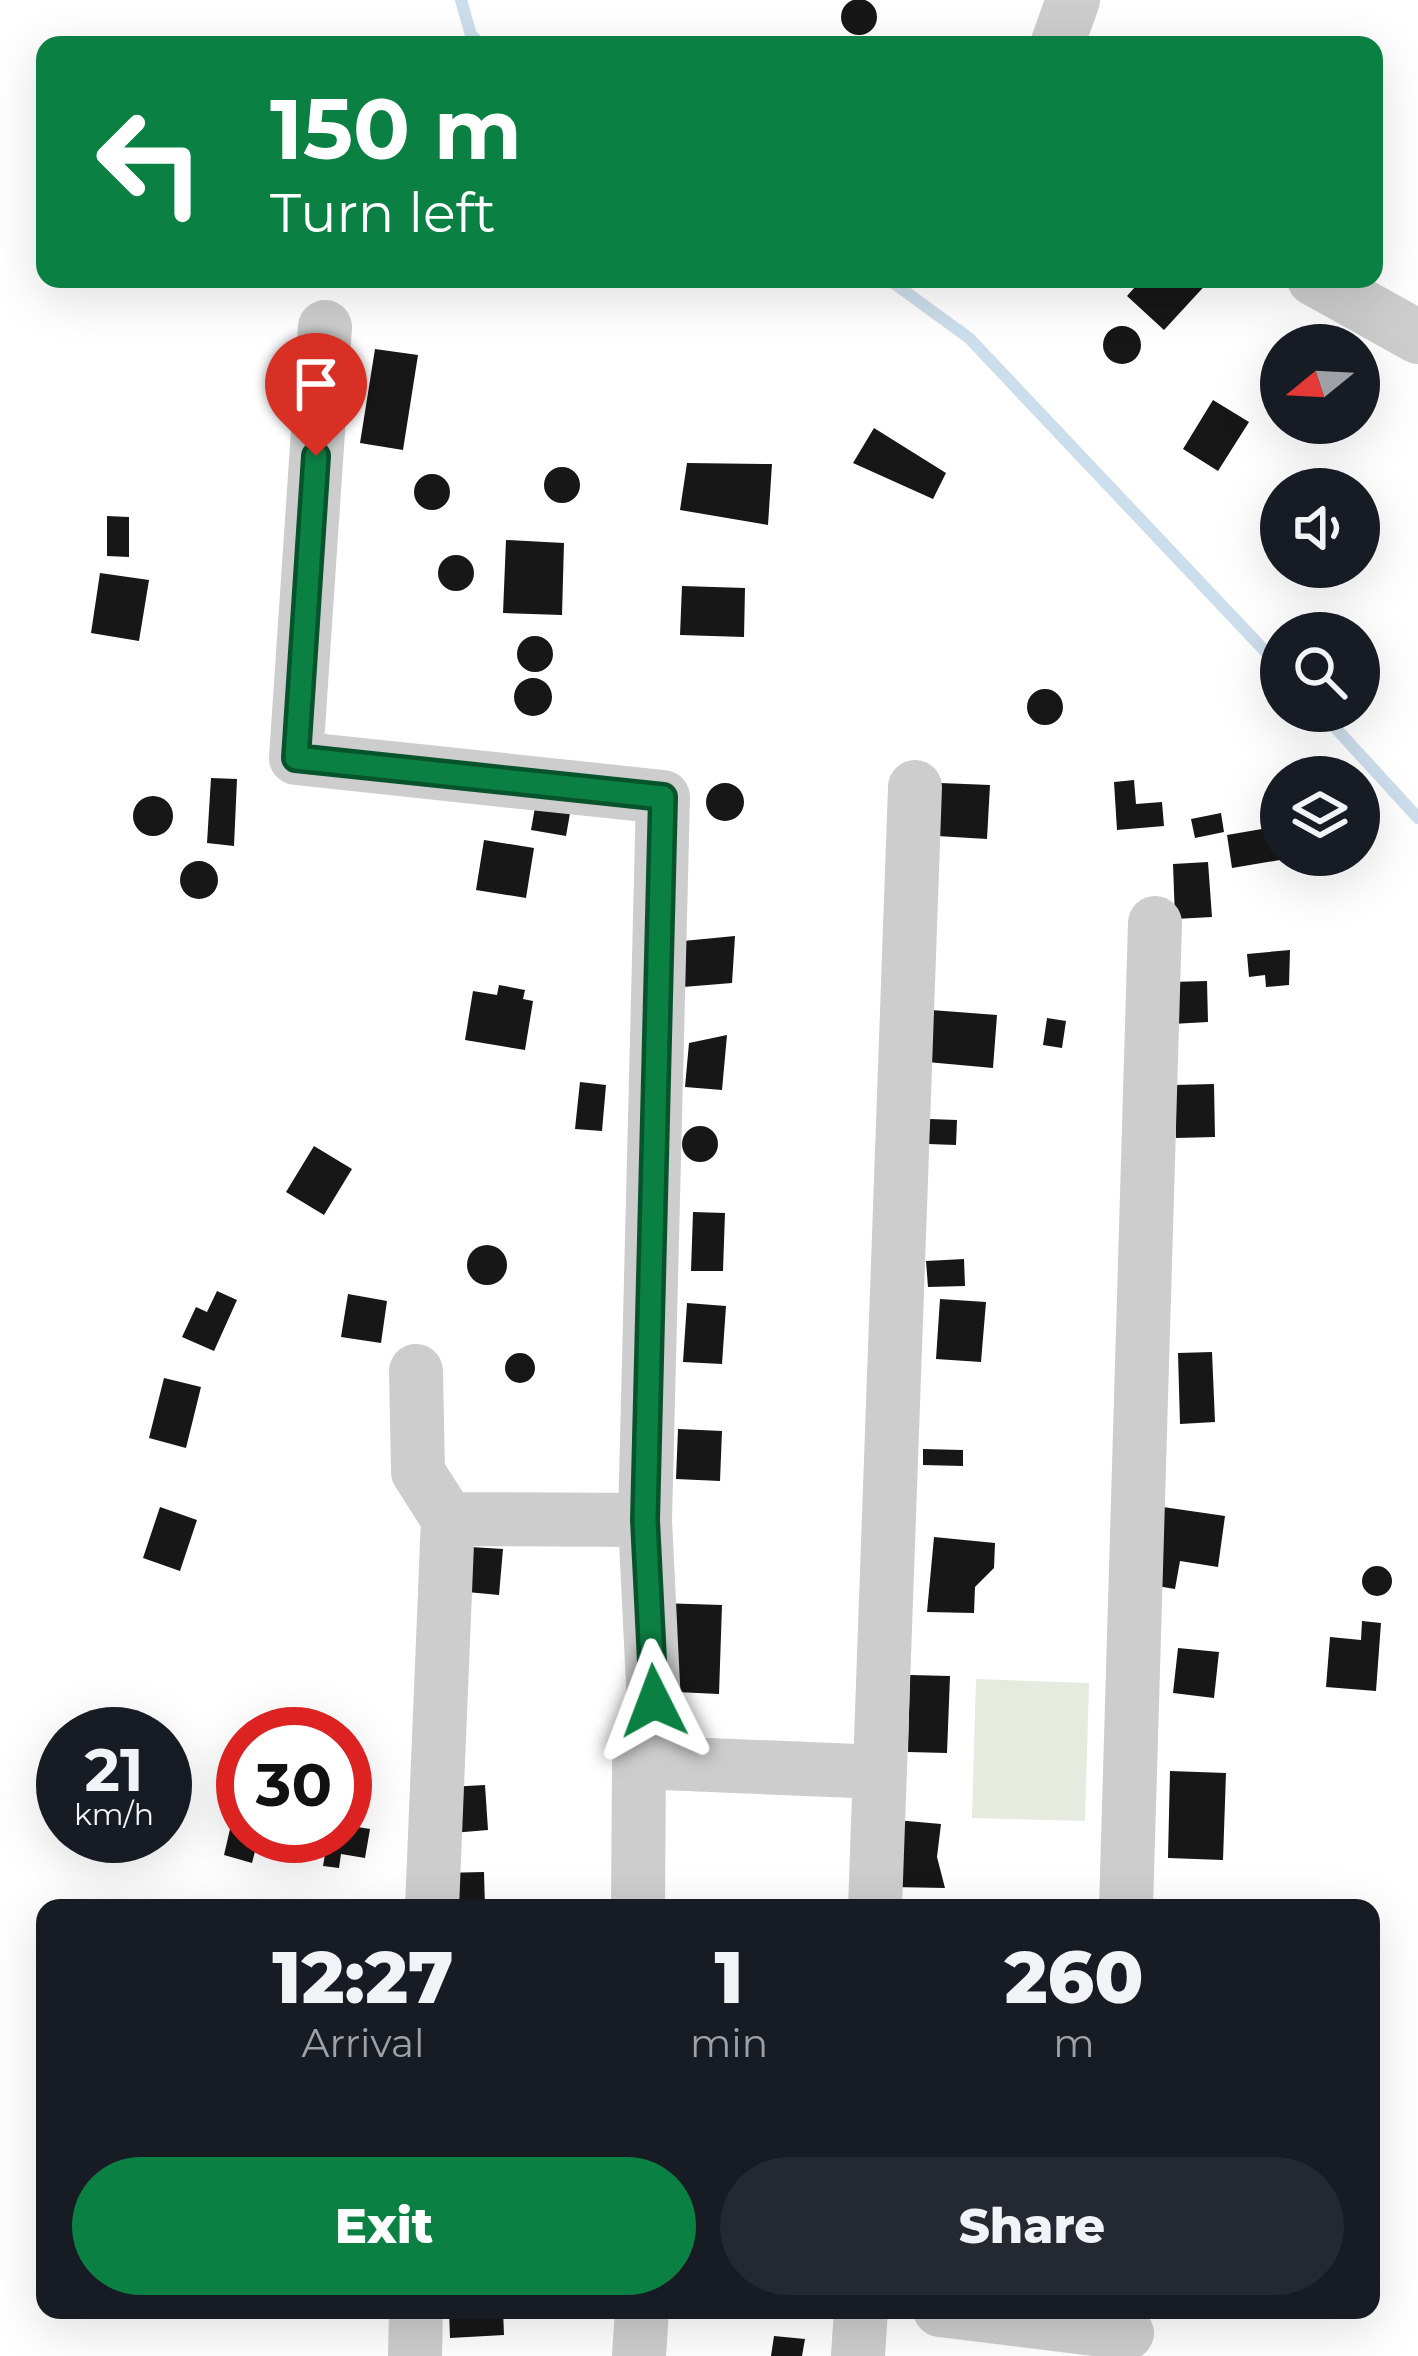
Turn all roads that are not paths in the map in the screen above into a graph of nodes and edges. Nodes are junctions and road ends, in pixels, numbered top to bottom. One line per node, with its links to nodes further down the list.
1 (1073, 0): 2 (street)
2 (1060, 36)
3 (1330, 288): 5 (street)
4 (325, 327): 10 (street)
5 (1418, 337)
6 (915, 788): 12 (street)
7 (1154, 922): 16 (street)
8 (416, 1371): 9 (street)
9 (448, 1519): 10 (street); 13 (street)
10 (645, 1520): 11 (street)
11 (639, 1762): 12 (street); 14 (street)
12 (880, 1772): 15 (street)
13 (432, 1899)
14 (638, 1899)
15 (875, 1899)
16 (1126, 1899)
17 (416, 2319): 22 (street)
18 (641, 2319): 23 (street)
19 (860, 2319): 24 (street)
20 (1013, 2319): 21 (street)
21 (1126, 2333)
22 (415, 2356)
23 (639, 2356)
24 (857, 2356)

